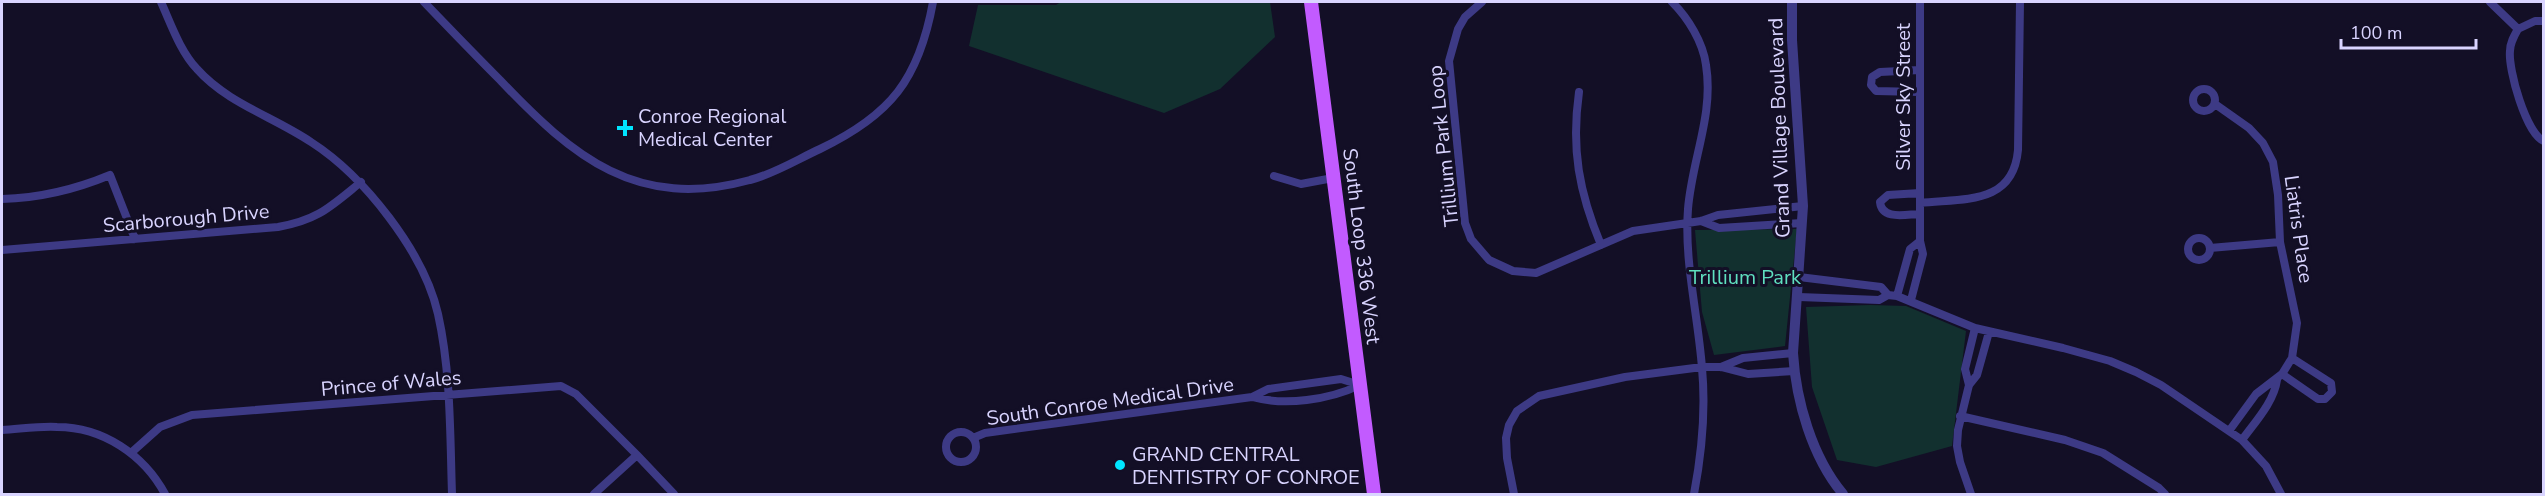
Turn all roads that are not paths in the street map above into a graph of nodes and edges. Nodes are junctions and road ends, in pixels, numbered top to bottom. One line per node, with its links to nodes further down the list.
1 (161, 2): 20 (street)
2 (424, 2): 3 (street)
3 (933, 2)
4 (1311, 2): 19 (main road, South Loop 336 West)
5 (1482, 2): 32 (street, Trillium Park Loop)
6 (1672, 2): 27 (street)
7 (1792, 2): 24 (street, Grand Village Boulevard)
8 (1920, 2): 13 (street, Silver Sky Street)
9 (2020, 2): 23 (street)
10 (2490, 2): 12 (street)
11 (2544, 21): 12 (street)
12 (2518, 29): 17 (street)
13 (1920, 70): 15 (street, Silver Sky Street); 15 (street)
14 (1579, 92): 32 (street)
15 (1919, 92): 21 (street, Silver Sky Street)
16 (2215, 104): 31 (street, Liatris Place)
17 (2541, 140)
18 (1274, 176): 19 (street)
19 (1333, 178): 47 (main road, South Loop 336 West)
20 (361, 182): 29 (street, Scarborough Drive); 49 (street)
21 (1920, 193): 23 (street, Silver Sky Street); 25 (street, Silver Sky Street)
22 (2, 199): 29 (street)
23 (1920, 203): 25 (street, Silver Sky Street)
24 (1803, 206): 26 (street, Trillium Park Loop); 28 (street, Grand Village Boulevard)
25 (1920, 214): 30 (street, Silver Sky Street)
26 (1701, 221): 27 (street, Trillium Park Loop); 28 (street, Trillium Park Loop)
27 (1688, 223): 32 (street, Trillium Park Loop); 44 (street)
28 (1802, 223): 35 (street, Grand Village Boulevard)
29 (135, 239): 34 (street, Scarborough Drive)
30 (1920, 241): 36 (street); 38 (street, Silver Sky Street)
31 (2280, 242): 33 (street); 42 (street, Liatris Place)
32 (1601, 245)
33 (2210, 248)
34 (2, 250)
35 (1799, 277): 36 (street); 37 (street, Grand Village Boulevard)
36 (1892, 296): 37 (street); 38 (street)
37 (1799, 297): 41 (street, Grand Village Boulevard)
38 (1911, 300): 39 (street)
39 (1975, 328): 40 (street); 48 (street)
40 (1989, 332): 48 (street); 53 (street)
41 (1794, 353): 43 (street); 45 (street, Grand Village Boulevard)
42 (2292, 358): 46 (street, Liatris Place); 46 (street)
43 (1721, 367): 44 (street); 45 (street)
44 (1702, 368): 63 (street); 64 (street)
45 (1794, 371): 65 (street, Grand Village Boulevard)
46 (2279, 377): 53 (street, Liatris Place); 55 (street, Liatris Place)
47 (1360, 385): 50 (street, South Conroe Medical Drive); 50 (street, South Conroe Medical Drive); 62 (main road, South Loop 336 West)
48 (1968, 385): 51 (street)
49 (449, 395): 56 (street, Prince of Wales); 57 (street, Prince of Wales); 59 (street)
50 (1252, 397): 54 (street, South Conroe Medical Drive)
51 (1960, 416): 66 (street); 67 (street)
52 (2, 430): 56 (street)
53 (2229, 431): 55 (street)
54 (973, 438)
55 (2242, 440): 68 (street)
56 (132, 452): 58 (street)
57 (637, 455): 60 (street); 61 (street, Prince of Wales)
58 (165, 495)
59 (452, 495)
60 (594, 495)
61 (674, 495)
62 (1374, 495)
63 (1514, 495)
64 (1694, 495)
65 (1843, 495)
66 (1971, 495)
67 (2165, 495)
68 (2281, 495)

